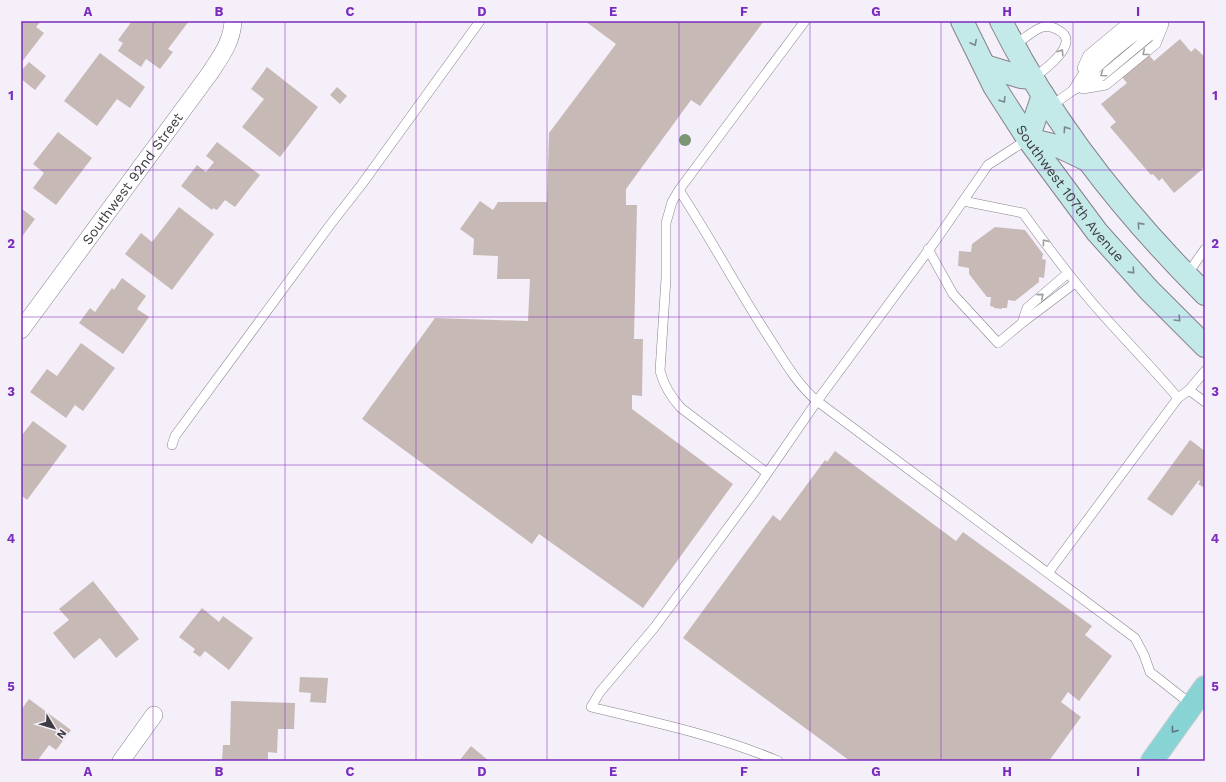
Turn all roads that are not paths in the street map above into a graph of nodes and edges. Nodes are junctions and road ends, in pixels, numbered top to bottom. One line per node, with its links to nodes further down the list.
1 (233, 21): 25 (street, Southwest 92nd Street)
2 (480, 21): 32 (lane)
3 (805, 21): 16 (lane)
4 (962, 21): 11 (main road, Southwest 107th Avenue, one-way to 11)
5 (1001, 21): 10 (main road)
6 (1129, 21): 12 (lane)
7 (1158, 21): 12 (lane)
8 (1164, 21): 12 (lane, one-way to 12); 12 (lane, one-way to 12)
9 (1050, 24): 10 (lane); 13 (lane, one-way to 9)
10 (1014, 46): 13 (main road)
11 (985, 66): 13 (main road); 14 (main road, Southwest 107th Avenue, one-way to 14)
12 (1072, 91): 13 (lane)
13 (1042, 93): 14 (main road); 15 (main road, one-way to 13)
14 (1028, 139): 15 (main road); 17 (lane); 26 (main road, Southwest 107th Avenue, one-way to 26)
15 (1088, 161): 21 (main road, one-way to 15)
16 (678, 190): 30 (lane); 33 (lane)
17 (963, 201): 18 (lane); 20 (lane, one-way to 17)
18 (928, 249): 24 (lane); 30 (lane)
19 (1205, 249): 21 (lane)
20 (1068, 273): 22 (lane); 24 (lane, one-way to 20)
21 (1186, 276): 23 (main road)
22 (1075, 283): 24 (lane); 29 (lane)
23 (1205, 294)
24 (1022, 323)
25 (21, 330)
26 (1205, 346)
27 (1205, 371): 28 (lane)
28 (1189, 390): 29 (lane); 31 (lane)
29 (1178, 398): 34 (lane)
30 (817, 401): 33 (lane); 34 (lane)
31 (1205, 402)
32 (172, 445)
33 (767, 473): 39 (lane)
34 (1048, 573): 36 (lane)
35 (1205, 687): 36 (main road)
36 (1192, 704): 40 (main road, one-way to 40)
37 (154, 715): 38 (street)
38 (121, 761)
39 (778, 761)
40 (1152, 761)

